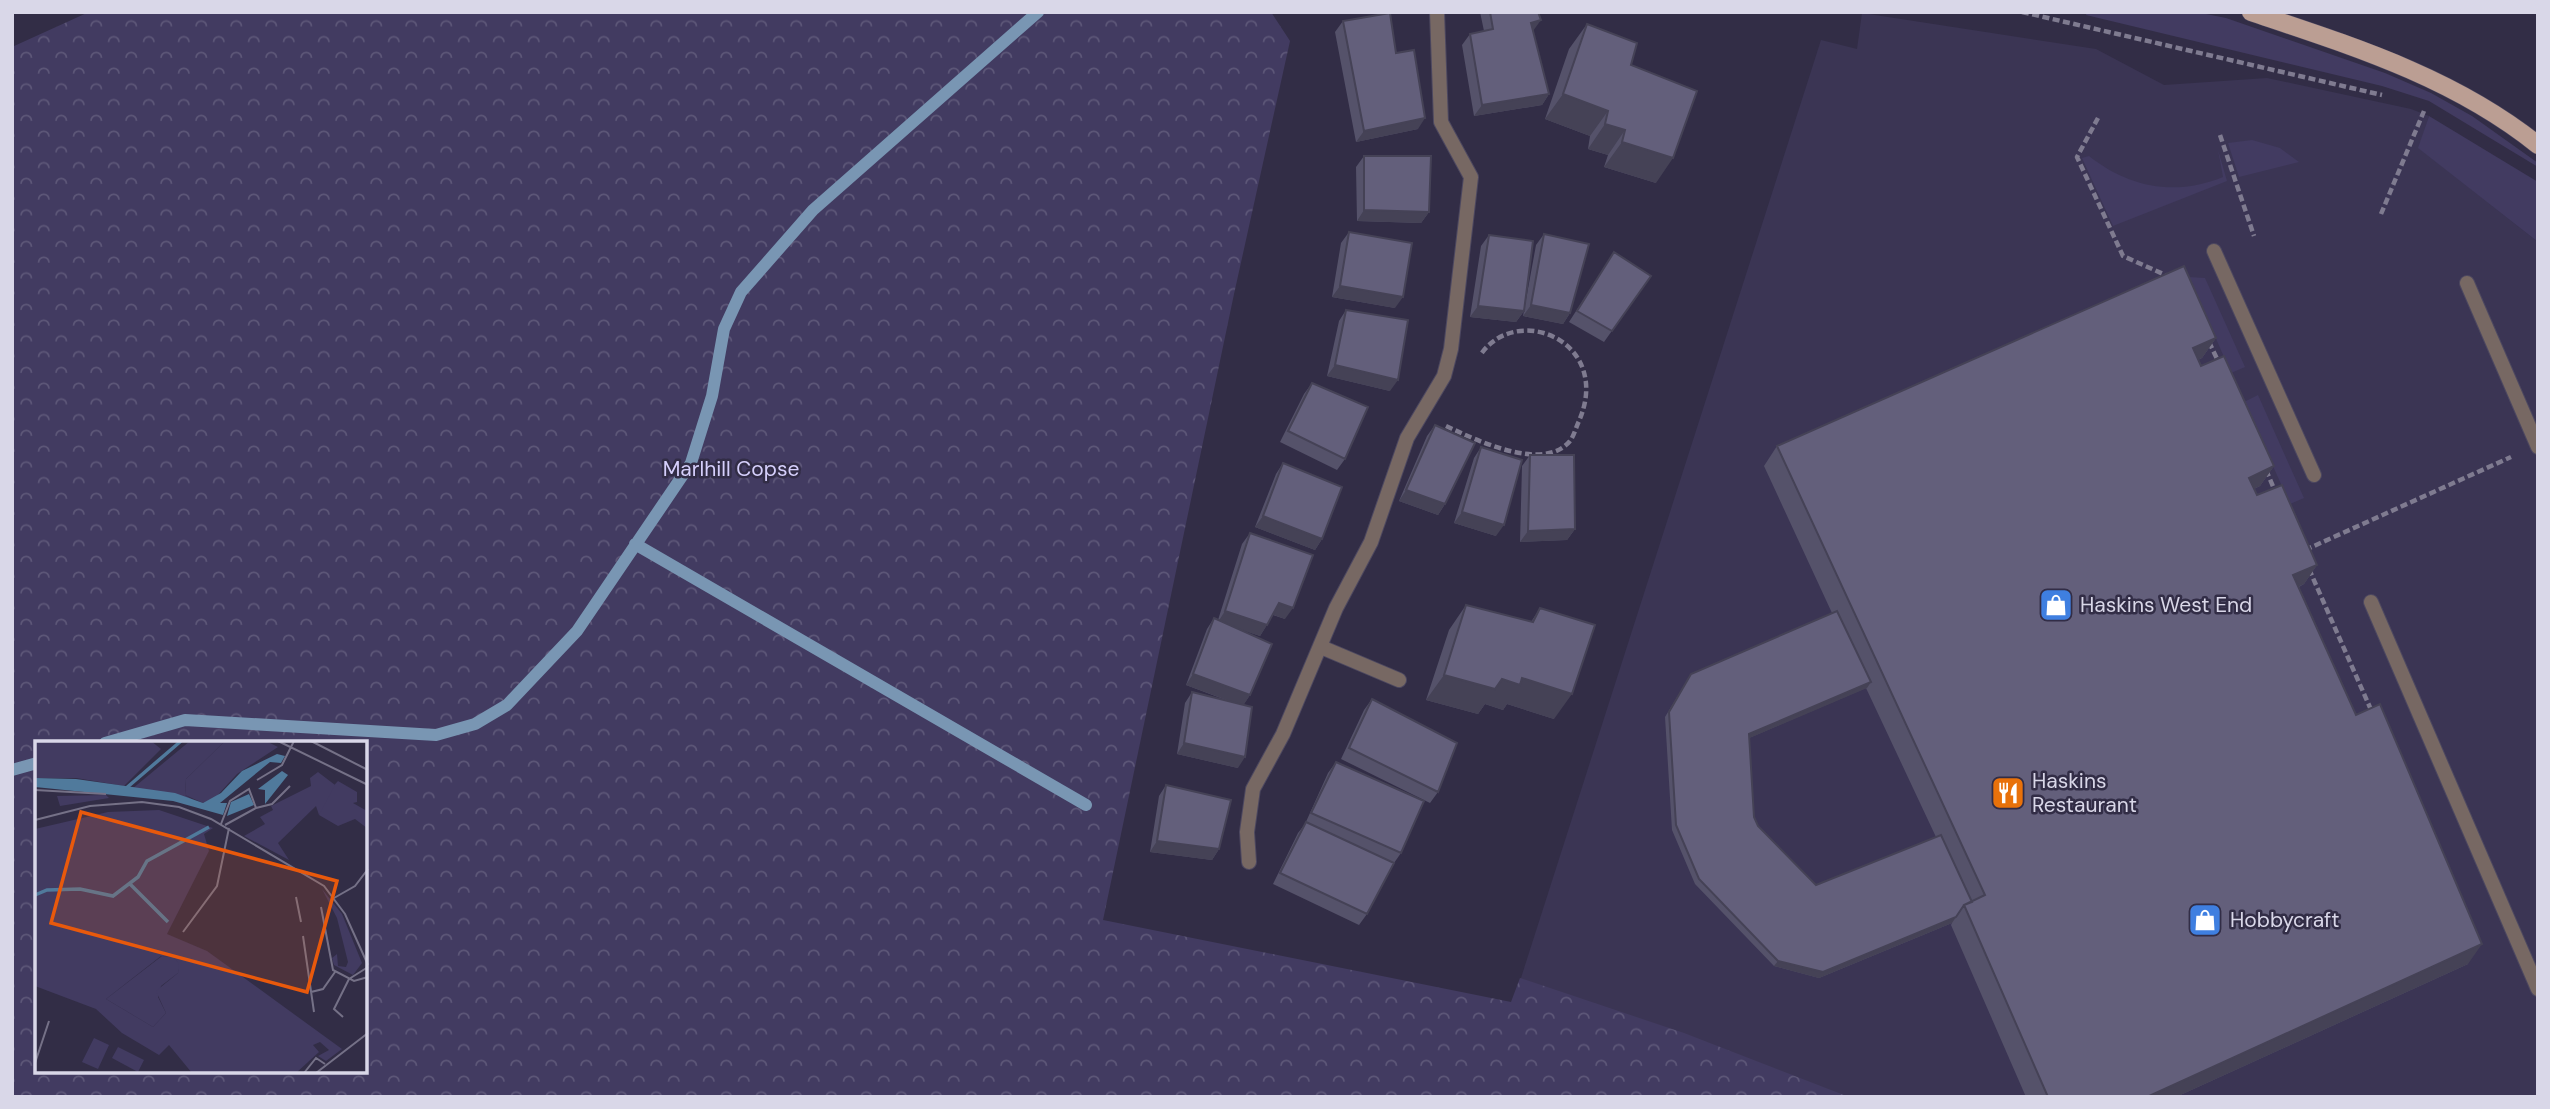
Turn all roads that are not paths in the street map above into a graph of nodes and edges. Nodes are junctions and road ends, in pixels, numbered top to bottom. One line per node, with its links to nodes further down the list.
1 (1437, 12): 9 (street)
2 (2251, 12): 3 (main road)
3 (2538, 145)
4 (2214, 251): 7 (street)
5 (2467, 283): 6 (street)
6 (2537, 446)
7 (2314, 475)
8 (2371, 602): 12 (street)
9 (1321, 647): 10 (street); 11 (street)
10 (1399, 680)
11 (1249, 862)
12 (2538, 989)

